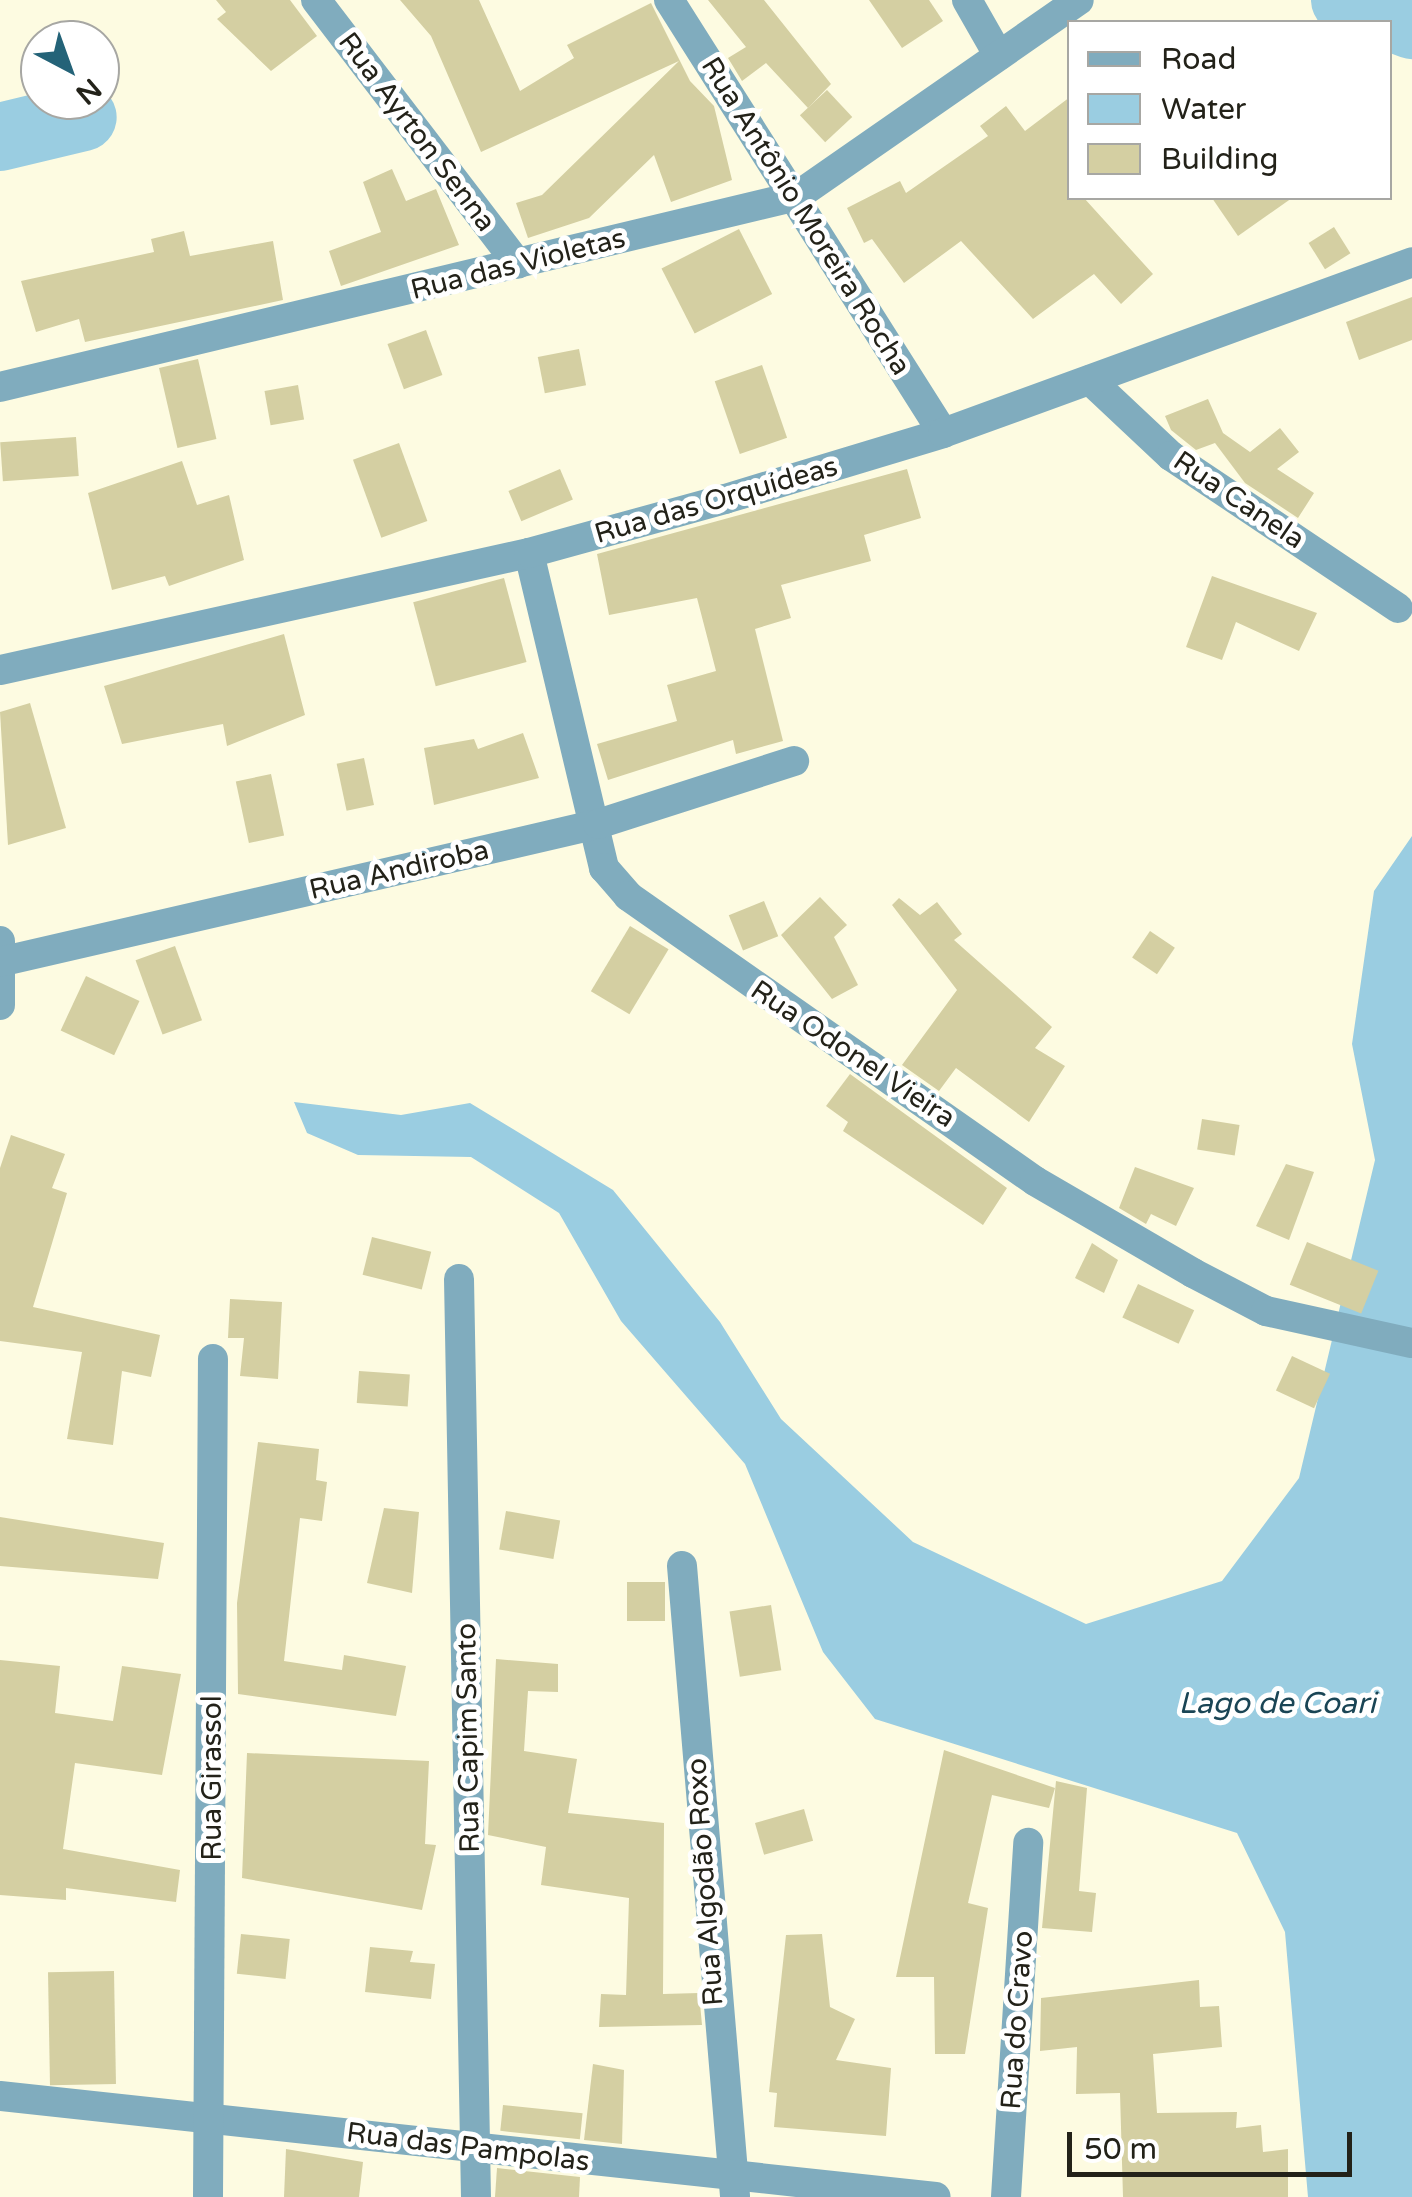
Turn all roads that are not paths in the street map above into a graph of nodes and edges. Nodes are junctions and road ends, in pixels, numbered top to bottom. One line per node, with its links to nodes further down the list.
1 (316, 0): 8 (street, Rua Ayrton Senna)
2 (669, 0): 6 (street, Rua Antônio Moreira Rocha)
3 (967, 0): 5 (street)
4 (1079, 0): 5 (street, Rua das Violetas)
5 (998, 56): 6 (street, Rua das Violetas)
6 (797, 196): 8 (street, Rua das Violetas); 11 (street, Rua Antônio Moreira Rocha)
7 (1412, 262): 9 (street, Rua das Orquídeas)
8 (518, 264): 10 (street, Rua das Violetas)
9 (1090, 380): 11 (street, Rua das Orquídeas); 13 (street, Rua Canela)
10 (0, 388)
11 (943, 432): 12 (street, Rua das Orquídeas)
12 (529, 553): 14 (street, Rua das Orquídeas); 16 (street, Rua Odonel Vieira)
13 (1398, 608)
14 (0, 670)
15 (794, 761): 16 (street, Rua Andiroba)
16 (598, 824): 17 (street, Rua Andiroba); 20 (street, Rua Odonel Vieira)
17 (2, 955): 18 (street)
18 (0, 1005)
19 (459, 1279): 26 (street, Rua Capim Santo)
20 (1412, 1343)
21 (213, 1359): 25 (street, Rua Girassol)
22 (682, 1566): 27 (street, Rua Algodão Roxo)
23 (1028, 1843): 31 (street, Rua do Cravo)
24 (0, 2096): 25 (street, Rua das Pampolas)
25 (211, 2115): 26 (street, Rua das Pampolas); 28 (street, Rua Girassol)
26 (477, 2150): 27 (street, Rua das Pampolas); 29 (street, Rua Capim Santo)
27 (735, 2187): 30 (street, Rua das Pampolas)
28 (208, 2197)
29 (476, 2197)
30 (936, 2197)
31 (1006, 2197)

